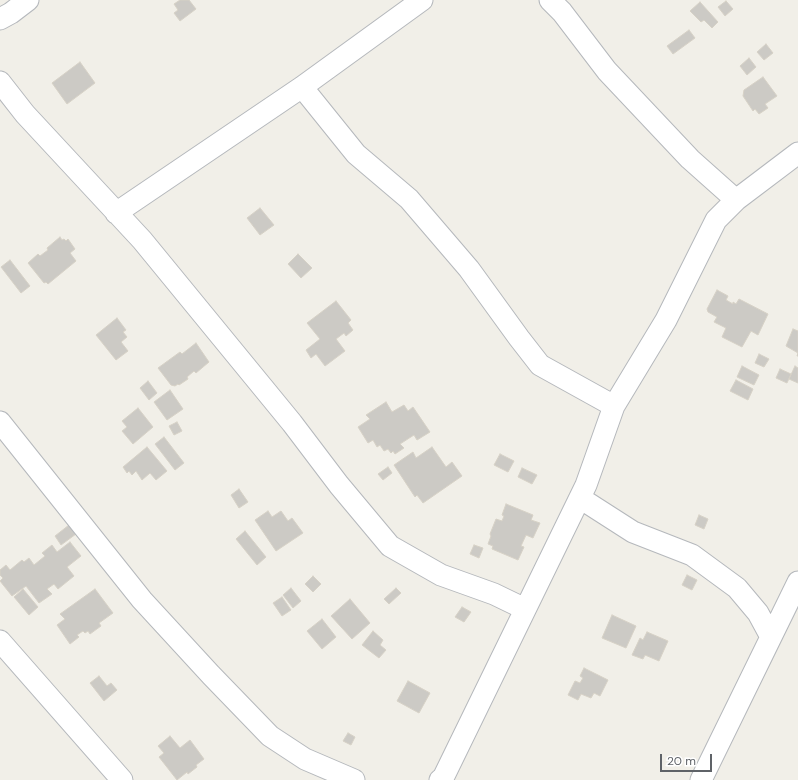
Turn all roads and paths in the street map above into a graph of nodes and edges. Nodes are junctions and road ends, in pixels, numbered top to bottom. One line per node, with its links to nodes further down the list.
1 (28, 0): 4 (street)
2 (422, 0): 6 (street)
3 (550, 0): 8 (street)
4 (0, 19)
5 (0, 82): 9 (street)
6 (302, 87): 9 (street); 10 (street)
7 (798, 153): 8 (street)
8 (736, 200): 10 (street)
9 (116, 213): 14 (street)
10 (614, 406): 12 (street)
11 (0, 422): 18 (street)
12 (580, 498): 14 (street); 15 (street)
13 (798, 582): 15 (street)
14 (525, 609): 19 (street)
15 (771, 638): 20 (street)
16 (2, 646): 17 (street)
17 (122, 780)
18 (354, 780)
19 (440, 780)
20 (701, 780)

